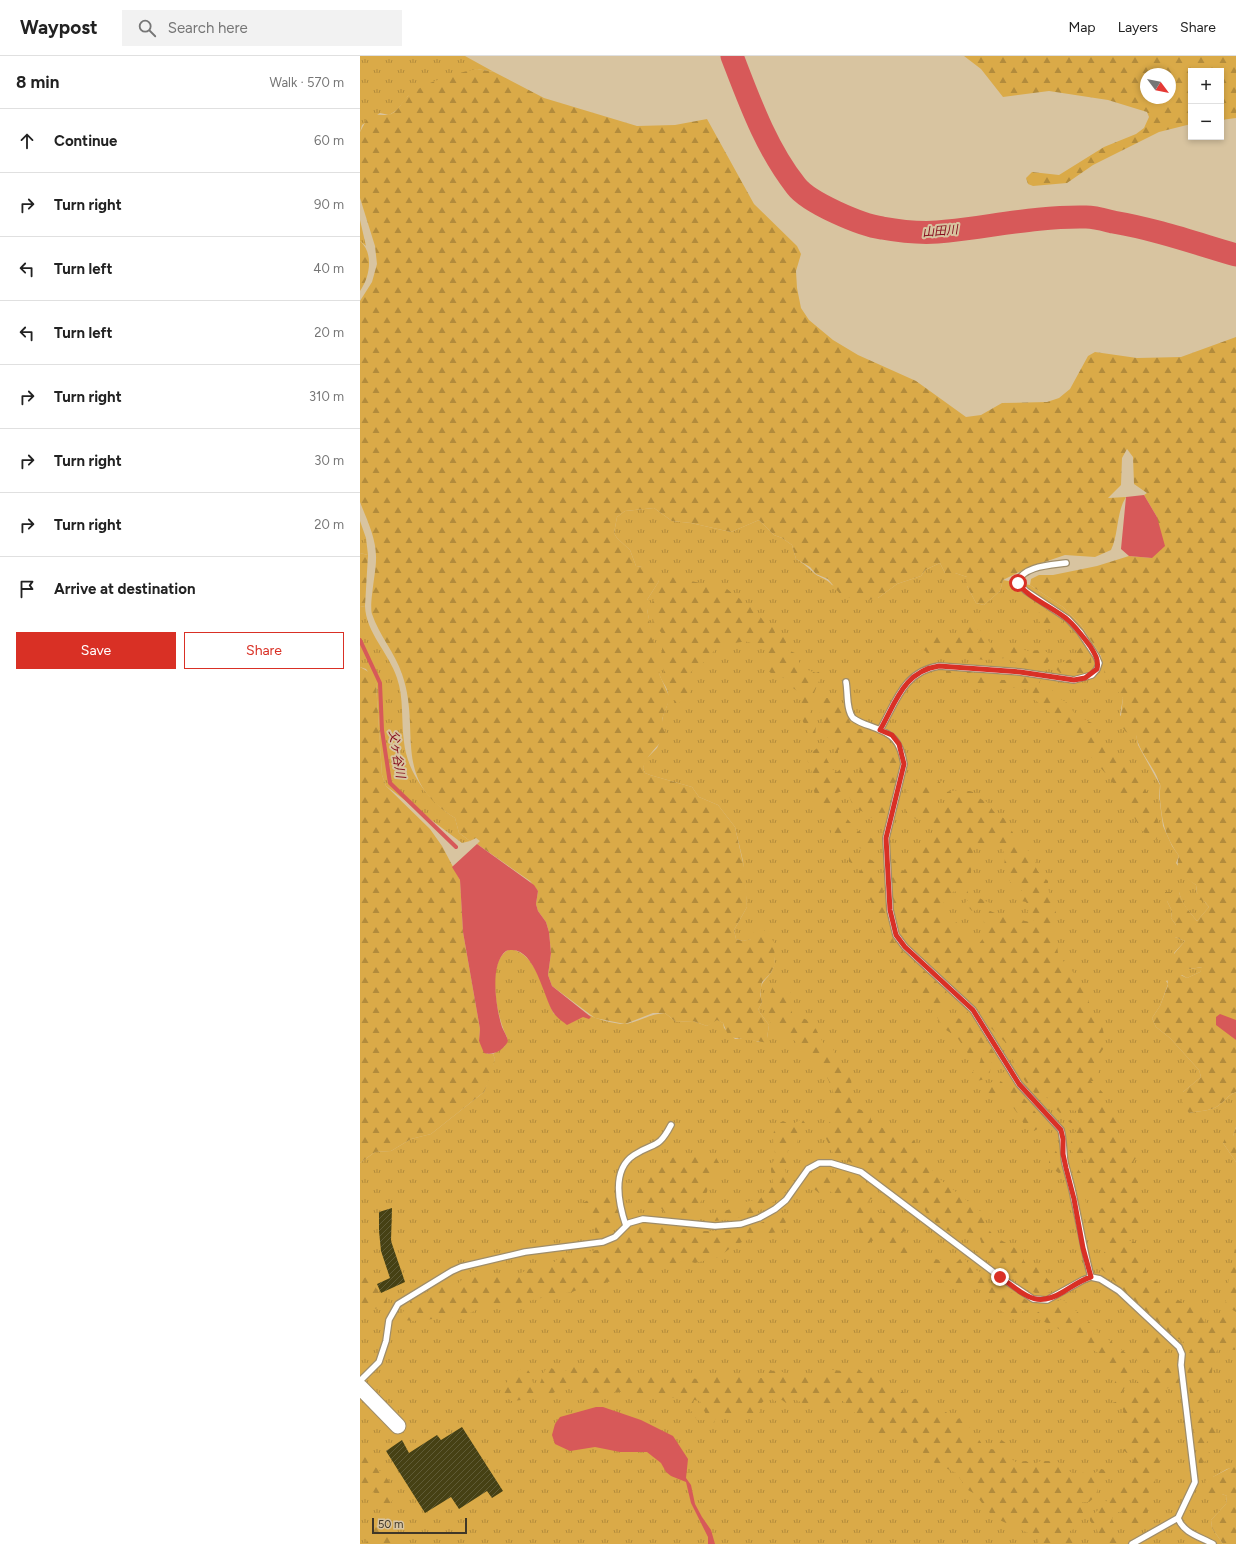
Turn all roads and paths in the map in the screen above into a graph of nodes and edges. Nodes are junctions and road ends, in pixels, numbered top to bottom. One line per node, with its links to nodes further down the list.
1 (1066, 562): 3 (lane)
2 (846, 682): 3 (lane)
3 (880, 730): 6 (lane)
4 (671, 1125): 5 (lane)
5 (626, 1226): 6 (lane); 7 (lane)
6 (1091, 1277): 10 (lane)
7 (360, 1381)
8 (360, 1387): 9 (street)
9 (398, 1426)
10 (1178, 1518): 11 (lane); 12 (lane)
11 (1132, 1544)
12 (1214, 1544)

